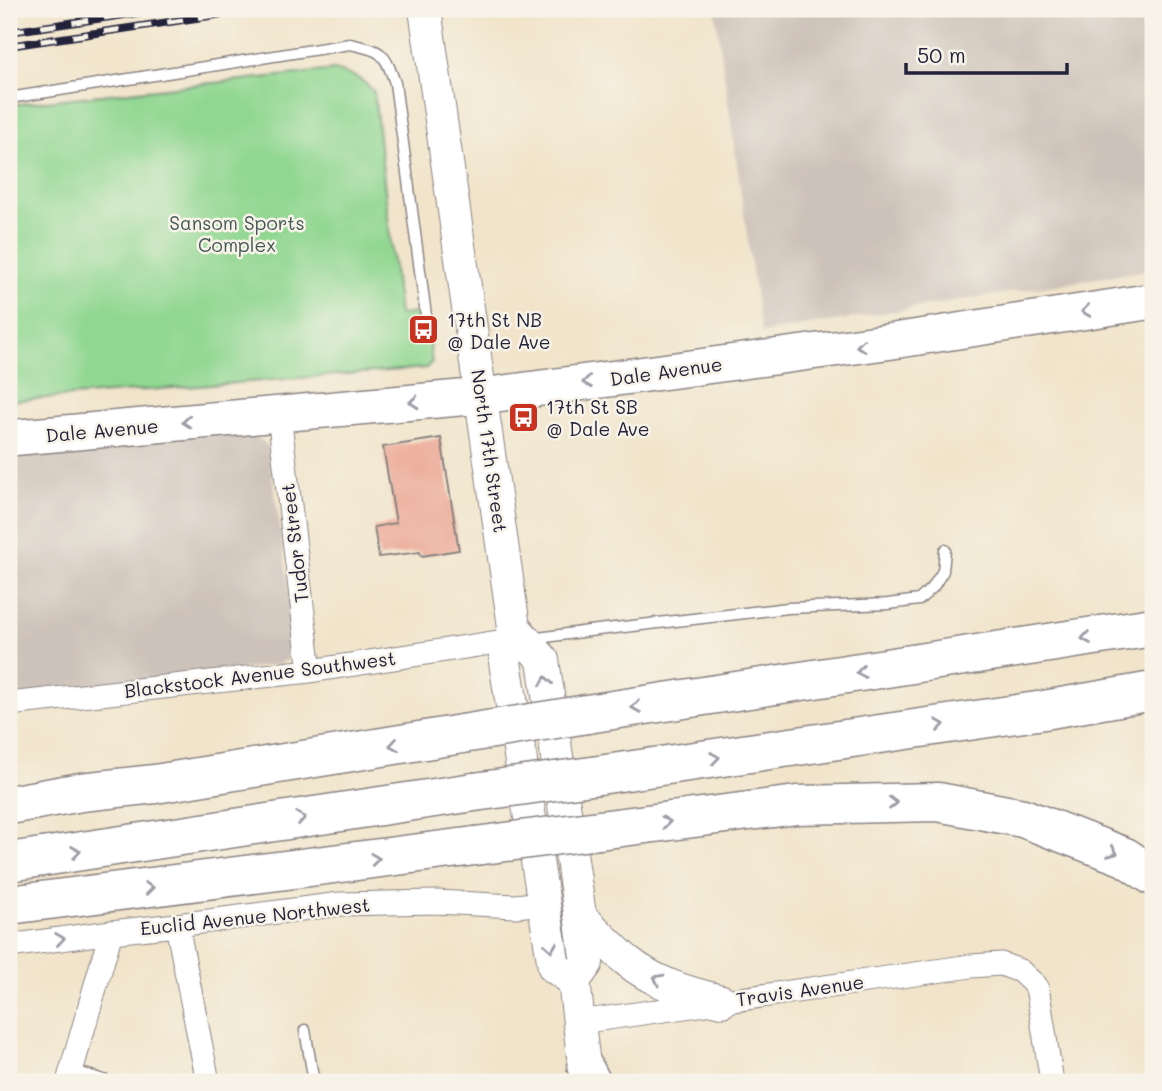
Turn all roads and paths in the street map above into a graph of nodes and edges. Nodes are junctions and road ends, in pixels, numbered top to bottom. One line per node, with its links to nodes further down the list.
1 (426, 17): 5 (main road, North 17th Street)
2 (9, 98): 4 (lane)
3 (1153, 301): 5 (main road, Dale Avenue, one-way to 5)
4 (427, 323)
5 (482, 396): 6 (main road, Dale Avenue, one-way to 6); 10 (main road, North 17th Street)
6 (279, 415): 7 (main road, Dale Avenue, one-way to 7); 11 (street, Tudor Street)
7 (9, 438)
8 (945, 550): 10 (lane, Blackstock Avenue Southwest)
9 (1153, 627): 16 (highway, one-way to 16, bridge)
10 (517, 636): 11 (street, Blackstock Avenue Southwest); 21 (main road, North 17th Street); 23 (main road, North 17th Street, one-way to 10)
11 (310, 671): 14 (street, Blackstock Avenue Southwest)
12 (1153, 691): 15 (highway)
13 (1153, 700): 15 (highway)
14 (9, 704)
15 (1044, 710): 19 (highway, one-way to 15, bridge)
16 (296, 761): 17 (highway); 18 (highway)
17 (9, 782)
18 (9, 805)
19 (9, 862)
20 (1153, 876): 22 (highway, one-way to 20, bridge)
21 (544, 903): 24 (street, Euclid Avenue Northwest); 27 (main road, North 17th Street, one-way to 27)
22 (9, 905)
23 (582, 918): 27 (main road, North 17th Street); 28 (main road, one-way to 23)
24 (177, 925): 25 (street, Euclid Avenue Northwest); 34 (street)
25 (111, 932): 26 (street, Euclid Avenue Northwest, one-way to 25); 31 (street)
26 (9, 946)
27 (575, 981): 29 (main road, North 17th Street)
28 (722, 1001): 29 (street, Travis Avenue); 36 (street, Travis Avenue)
29 (580, 1022): 32 (main road, North 17th Street)
30 (305, 1030): 35 (lane)
31 (70, 1076): 33 (lane)
32 (588, 1077)
33 (110, 1082)
34 (208, 1082)
35 (314, 1082)
36 (1052, 1082)

